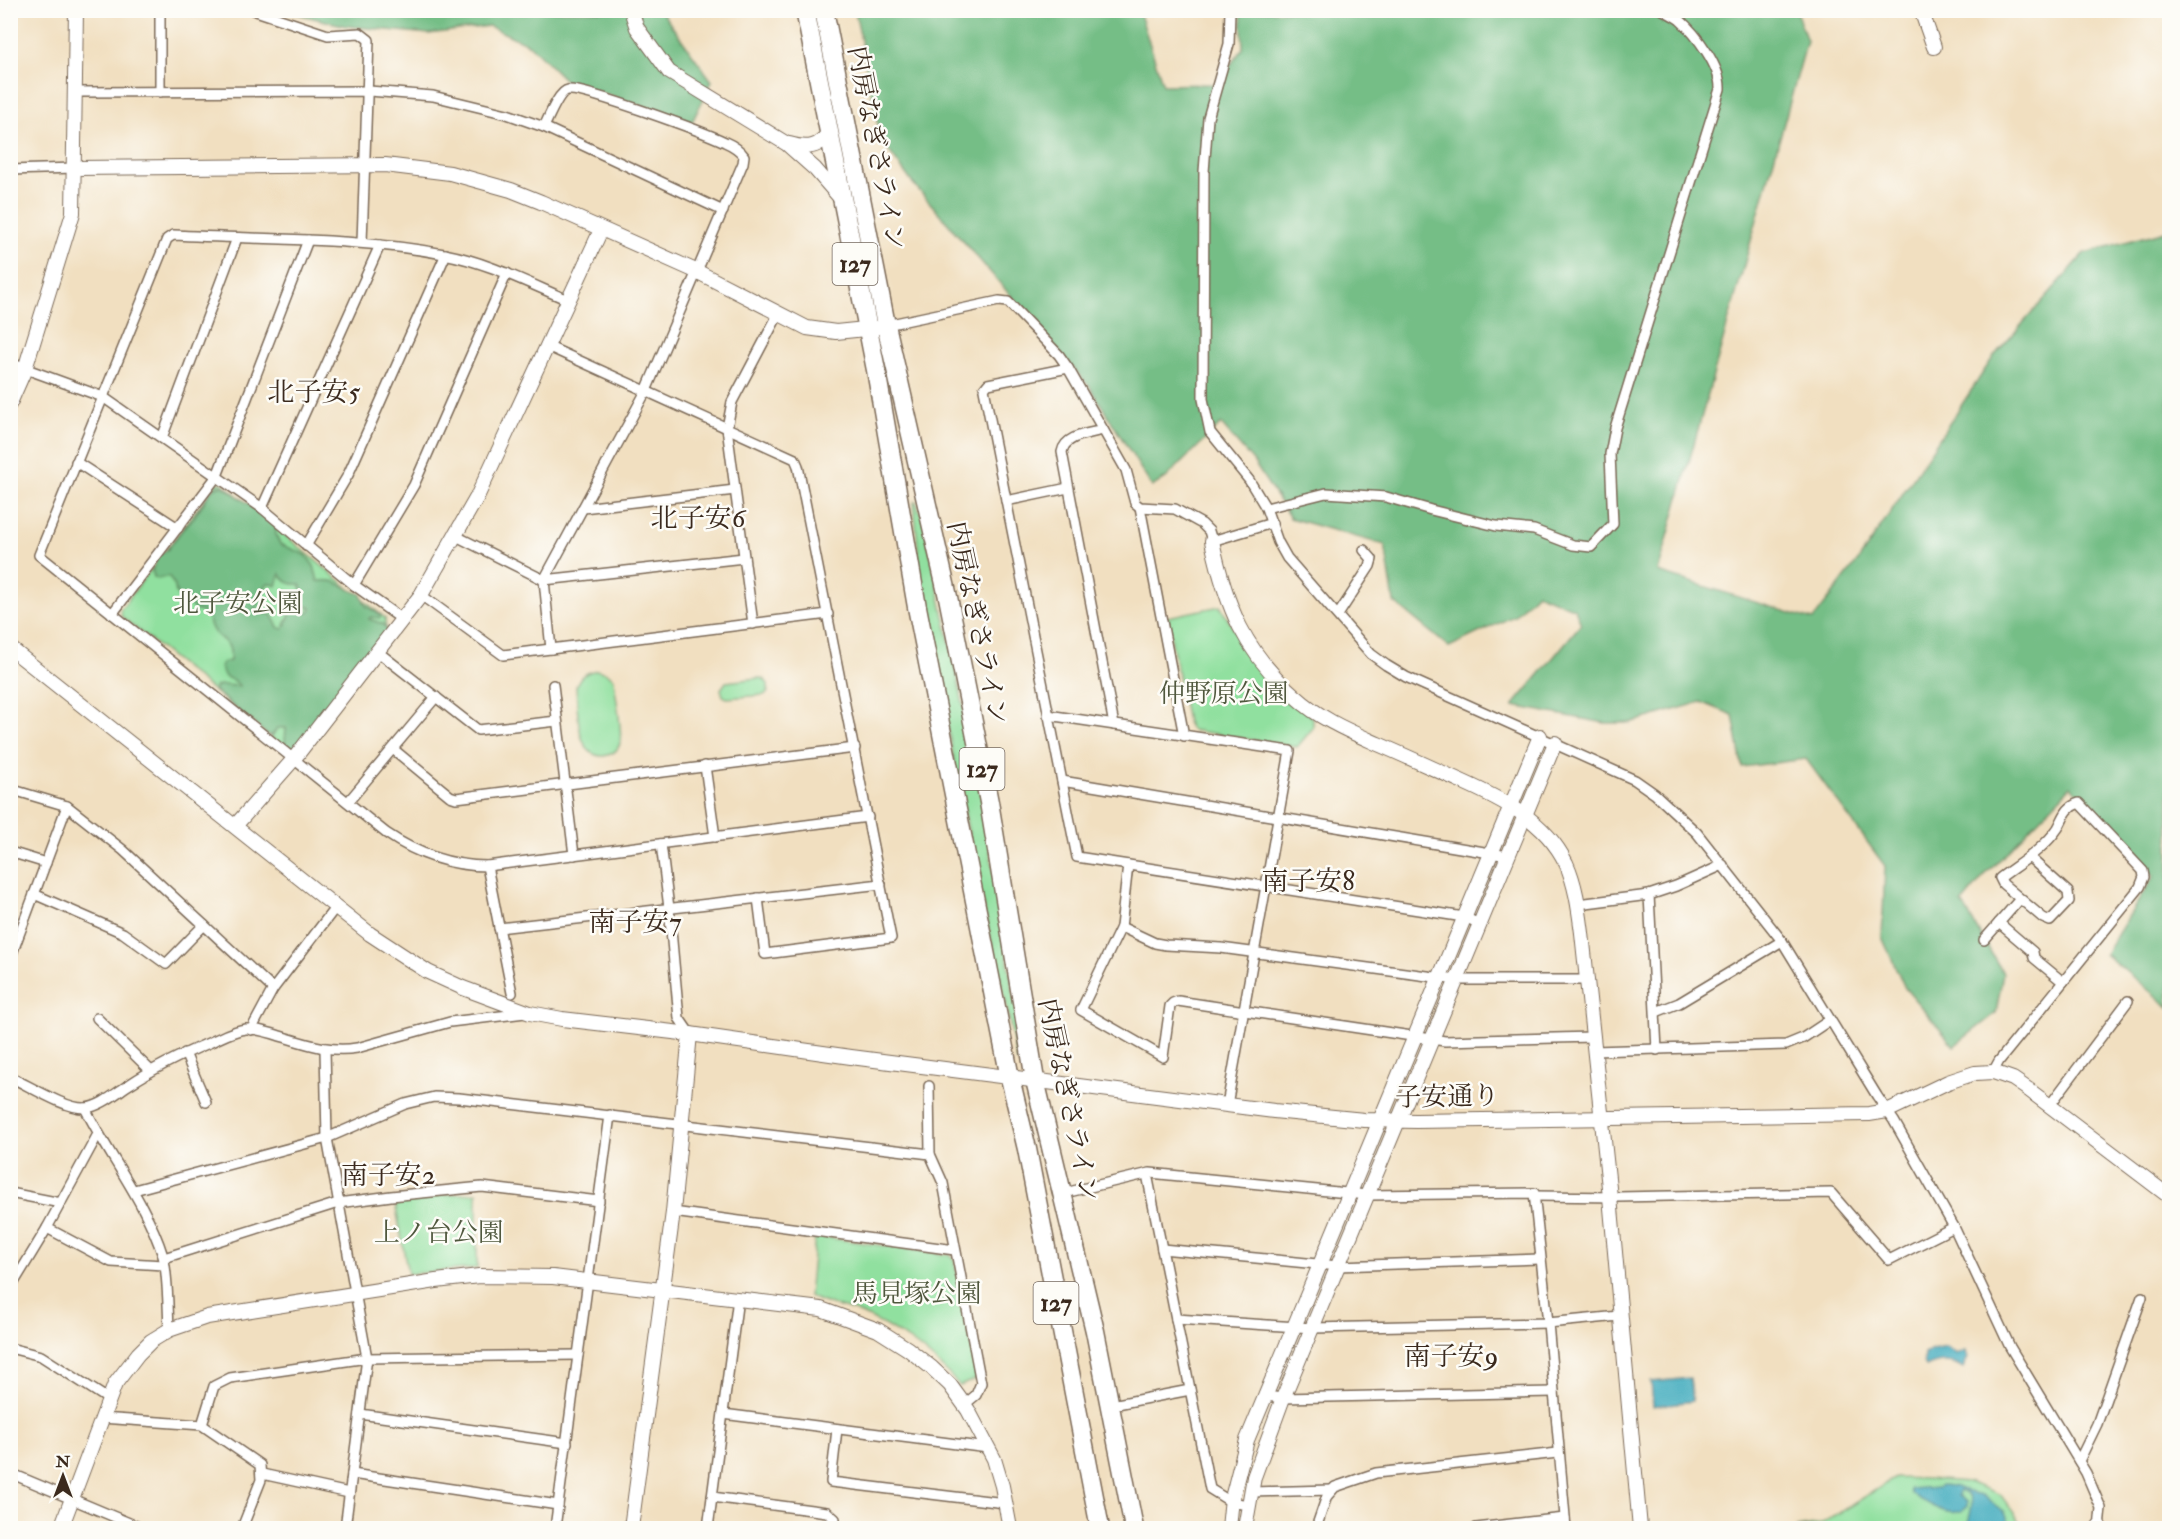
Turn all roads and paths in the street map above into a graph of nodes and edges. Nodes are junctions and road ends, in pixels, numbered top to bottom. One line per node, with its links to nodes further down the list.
1 (76, 10): 12 (street)
2 (160, 10): 13 (street)
3 (253, 10): 11 (street)
4 (631, 10): 16 (street)
5 (806, 10): 15 (highway, 内房なぎさライン / 127)
6 (824, 10): 32 (highway, 内房なぎさライン / 127)
7 (1230, 10): 52 (street)
8 (1663, 10): 52 (street)
9 (1921, 10): 10 (street)
10 (1934, 47)
11 (369, 91): 13 (street); 14 (street); 17 (street)
12 (76, 92): 13 (street); 18 (street)
13 (160, 92)
14 (544, 127): 21 (street); 21 (street)
15 (829, 130): 16 (street); 20 (highway, 内房なぎさライン / 127)
16 (787, 144): 20 (street)
17 (365, 165): 18 (street); 22 (street); 25 (street)
18 (75, 168): 19 (street); 37 (street)
19 (10, 170)
20 (843, 201): 33 (highway, 内房なぎさライン / 127)
21 (723, 211): 28 (street)
22 (601, 230): 28 (street); 30 (street)
23 (237, 238): 24 (street); 39 (street); 43 (street)
24 (308, 240): 25 (street); 45 (street)
25 (362, 242): 26 (street)
26 (380, 245): 27 (street); 50 (street)
27 (446, 254): 29 (street); 57 (street)
28 (698, 272): 31 (street); 38 (street)
29 (507, 273): 30 (street); 61 (street)
30 (568, 300): 34 (street)
31 (779, 313): 33 (street); 41 (street)
32 (886, 325): 33 (street); 36 (street); 148 (highway, 内房なぎさライン / 127)
33 (867, 330): 147 (highway, 内房なぎさライン / 127)
34 (547, 346): 38 (street); 55 (street)
35 (10, 363): 37 (street)
36 (1068, 368): 42 (street); 48 (street)
37 (25, 369): 39 (street); 40 (street)
38 (646, 391): 41 (street); 51 (street)
39 (103, 397): 43 (street); 44 (street)
40 (10, 403)
41 (727, 428): 47 (street); 64 (street)
42 (1103, 430): 46 (street); 49 (street)
43 (162, 438): 45 (street)
44 (76, 462): 54 (street); 63 (street)
45 (217, 476): 50 (street); 54 (street)
46 (1068, 488): 48 (street); 75 (street)
47 (735, 490): 51 (street); 59 (street)
48 (1006, 501): 73 (street)
49 (1140, 507): 56 (street); 76 (street)
50 (262, 508): 57 (street)
51 (583, 508): 60 (street)
52 (1266, 508): 53 (street)
53 (1272, 523): 56 (street); 65 (street)
54 (178, 528): 63 (street)
55 (456, 536): 60 (street); 62 (street)
56 (1212, 541): 87 (street)
57 (306, 546): 61 (street)
58 (1364, 550): 65 (street)
59 (744, 558): 60 (street); 67 (street)
60 (544, 580): 69 (street)
61 (354, 585): 66 (street)
62 (421, 595): 66 (street); 69 (street)
63 (112, 614): 81 (street)
64 (828, 614): 67 (street); 79 (street)
65 (1338, 615): 77 (street)
66 (403, 620): 70 (street)
67 (753, 624): 69 (street)
68 (10, 648): 92 (street, 子安通り)
69 (551, 649)
70 (378, 652): 72 (street); 81 (street)
71 (553, 685): 74 (street)
72 (436, 697): 74 (street); 80 (street)
73 (1048, 715): 75 (street); 83 (street)
74 (557, 721): 84 (street)
75 (1114, 725): 76 (street)
76 (1184, 736): 90 (street)
77 (1540, 736): 78 (street); 87 (street)
78 (1555, 743): 89 (street); 102 (street)
79 (855, 748): 82 (street); 91 (street)
80 (393, 749): 84 (street); 86 (street)
81 (293, 760): 86 (street); 92 (street)
82 (705, 766): 84 (street); 93 (street)
83 (1062, 781): 90 (street); 101 (street)
84 (565, 784): 97 (street)
85 (10, 789): 88 (street)
86 (348, 802): 103 (street)
87 (1510, 805): 89 (street); 96 (street)
88 (67, 806): 100 (street); 116 (street)
89 (1525, 815): 98 (street); 110 (street)
90 (1279, 816): 96 (street); 105 (street)
91 (868, 817): 93 (street); 104 (street)
92 (235, 826): 111 (street, 子安通り)
93 (715, 837): 94 (street)
94 (661, 844): 97 (street); 112 (street)
95 (10, 852): 100 (street)
96 (1491, 852): 98 (street); 113 (street)
97 (574, 855): 103 (street)
98 (1508, 856): 115 (street)
99 (2029, 857): 109 (street); 109 (street); 126 (street)
100 (46, 863): 106 (street)
101 (1128, 865): 105 (street); 117 (street)
102 (1723, 865): 107 (street); 120 (street)
103 (487, 866): 118 (street)
104 (881, 884): 108 (street); 108 (street)
105 (1266, 886): 113 (street); 121 (street)
106 (34, 894): 116 (street); 122 (street)
107 (1649, 895): 110 (street); 131 (street)
108 (758, 898): 112 (street)
109 (2020, 899): 114 (street)
110 (1578, 904): 125 (street)
111 (335, 908): 127 (street); 132 (street, 子安通り)
112 (669, 908): 118 (street); 136 (street)
113 (1464, 917): 115 (street); 123 (street)
114 (1999, 923): 119 (street); 126 (street)
115 (1480, 924): 124 (street)
116 (204, 925): 127 (street)
117 (1121, 927): 121 (street); 130 (street)
118 (499, 928): 128 (street)
119 (1984, 940)
120 (1782, 941): 131 (street); 134 (street)
121 (1255, 952): 123 (street); 130 (street)
122 (10, 958)
123 (1439, 977): 124 (street); 138 (street)
124 (1457, 980): 125 (street); 139 (street)
125 (1587, 980): 137 (street)
126 (2062, 982): 145 (street)
127 (273, 989): 135 (street)
128 (512, 993)
129 (2128, 1000): 152 (street)
130 (1244, 1012): 138 (street); 151 (street)
131 (1656, 1012): 141 (street)
132 (530, 1013): 136 (street, 子安通り); 140 (street)
133 (97, 1018): 144 (street)
134 (1830, 1020): 141 (street); 154 (street)
135 (251, 1030): 140 (street); 143 (street)
136 (690, 1034): 147 (street, 子安通り); 159 (street)
137 (1592, 1036): 139 (street); 142 (street)
138 (1414, 1037): 139 (street); 157 (street)
139 (1432, 1040): 158 (street)
140 (325, 1049): 161 (street)
141 (1657, 1050): 142 (street)
142 (1594, 1052): 156 (street)
143 (185, 1053): 144 (street); 150 (street)
144 (151, 1071): 153 (street)
145 (1993, 1072): 152 (street); 154 (street, 子安通り)
146 (10, 1077): 153 (street)
147 (1010, 1078): 148 (street, 子安通り); 236 (highway, 内房なぎさライン / 127)
148 (1035, 1080): 151 (street, 子安通り); 237 (highway, 内房なぎさライン / 127)
149 (929, 1086): 162 (street)
150 (206, 1102)
151 (1227, 1105): 157 (street, 子安通り)
152 (2050, 1105): 171 (street)
153 (86, 1108): 160 (street)
154 (1887, 1111): 156 (street, 子安通り); 176 (street)
155 (610, 1115): 159 (street); 161 (street); 172 (street)
156 (1600, 1118): 158 (street, 子安通り); 170 (street)
157 (1380, 1120): 158 (street, 子安通り); 166 (street)
158 (1398, 1121): 168 (street)
159 (681, 1124): 162 (street); 175 (street)
160 (98, 1134): 164 (street); 173 (street)
161 (327, 1138): 164 (street); 174 (street)
162 (930, 1154): 179 (street)
163 (1147, 1174): 165 (street); 166 (street); 178 (street)
164 (134, 1190): 181 (street)
165 (1073, 1191)
166 (1349, 1193): 168 (street); 182 (street)
167 (10, 1194): 173 (street)
168 (1367, 1195): 169 (street); 183 (street)
169 (1535, 1196): 170 (street); 180 (street)
170 (1610, 1197): 176 (street); 190 (street)
171 (2169, 1197)
172 (599, 1201): 174 (street); 184 (street)
173 (61, 1203): 177 (street)
174 (338, 1203): 181 (street); 187 (street)
175 (673, 1212): 179 (street); 186 (street)
176 (1954, 1227): 214 (street)
177 (47, 1228): 181 (street); 185 (street)
178 (1162, 1249): 182 (street); 191 (street)
179 (955, 1250): 205 (street)
180 (1540, 1259): 183 (street); 192 (street)
181 (164, 1261): 195 (street)
182 (1319, 1265): 183 (street); 193 (street)
183 (1338, 1266): 194 (street)
184 (589, 1280): 186 (street); 187 (street); 197 (street)
185 (10, 1289)
186 (664, 1289): 189 (street); 232 (street)
187 (355, 1294): 195 (street); 198 (street)
188 (2142, 1297): 214 (street)
189 (738, 1298): 205 (street); 207 (street)
190 (1619, 1316): 192 (street); 243 (street)
191 (1176, 1319): 193 (street); 199 (street)
192 (1548, 1323): 194 (street); 200 (street)
193 (1294, 1326): 194 (street); 201 (street)
194 (1313, 1328): 202 (street)
195 (169, 1330): 203 (street)
196 (10, 1348): 203 (street)
197 (578, 1355): 198 (street); 211 (street)
198 (367, 1358): 206 (street); 209 (street)
199 (1190, 1390): 204 (street); 223 (street)
200 (1554, 1392): 202 (street); 213 (street)
201 (1266, 1396): 202 (street); 223 (street)
202 (1283, 1398): 221 (street)
203 (108, 1400): 208 (street)
204 (1117, 1404)
205 (964, 1405): 212 (street)
206 (360, 1414): 211 (street); 217 (street)
207 (723, 1414): 210 (street); 220 (street)
208 (101, 1418): 209 (street); 222 (street)
209 (202, 1425): 216 (street)
210 (837, 1429): 212 (street); 224 (street)
211 (567, 1443): 225 (street)
212 (988, 1448): 224 (street)
213 (1558, 1453): 218 (street); 226 (street)
214 (2079, 1461): 244 (street)
215 (10, 1473): 222 (street)
216 (262, 1474): 219 (street); 229 (street)
217 (351, 1474): 219 (street); 225 (street)
218 (1332, 1490): 221 (street); 240 (street)
219 (349, 1493): 230 (street)
220 (712, 1497): 233 (street); 234 (street)
221 (1249, 1498): 223 (street); 239 (street)
222 (72, 1500): 227 (street); 228 (street)
223 (1231, 1502): 238 (street)
224 (1005, 1503): 235 (street)
225 (558, 1505): 231 (street)
226 (1565, 1518): 241 (street); 242 (street)
227 (61, 1528)
228 (141, 1528)
229 (242, 1528)
230 (345, 1528)
231 (555, 1528)
232 (631, 1528)
233 (708, 1528)
234 (833, 1528)
235 (1010, 1528)
236 (1100, 1528)
237 (1134, 1528)
238 (1229, 1528)
239 (1245, 1528)
240 (1316, 1528)
241 (1476, 1528)
242 (1566, 1528)
243 (1640, 1528)
244 (2099, 1528)

